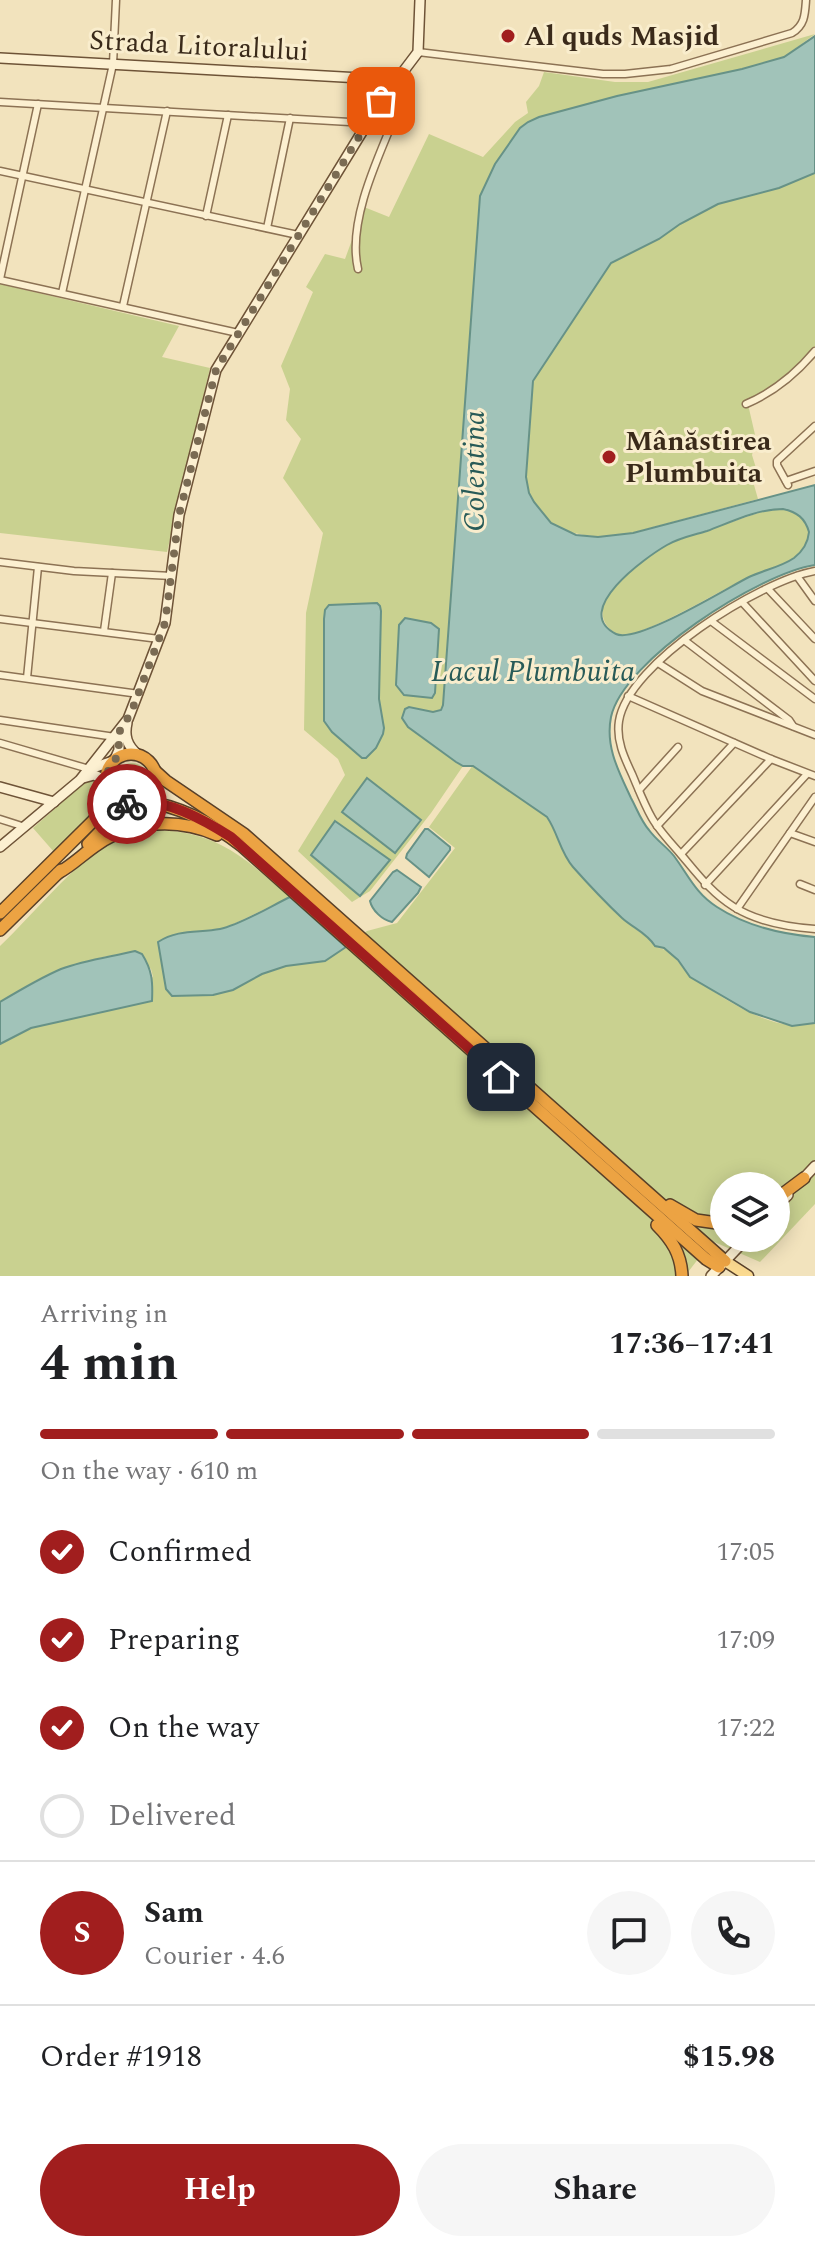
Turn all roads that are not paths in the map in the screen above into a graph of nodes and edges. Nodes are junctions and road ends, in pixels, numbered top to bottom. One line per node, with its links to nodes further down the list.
1 (116, 0): 6 (street)
2 (420, 0): 4 (main road)
3 (806, 0): 4 (street)
4 (418, 52): 7 (main road)
5 (0, 58): 6 (main road, Strada Litoralului)
6 (113, 64): 7 (main road, Strada Litoralului); 10 (street)
7 (398, 77): 14 (main road); 22 (street)
8 (0, 102): 9 (street)
9 (38, 104): 10 (street); 16 (street)
10 (103, 108): 11 (street); 17 (street)
11 (167, 111): 12 (street); 18 (street)
12 (228, 115): 13 (street); 19 (street)
13 (290, 118): 14 (street); 20 (street)
14 (367, 123): 21 (main road)
15 (0, 171): 16 (street)
16 (22, 176): 17 (street); 23 (street)
17 (84, 189): 18 (street); 24 (street)
18 (146, 203): 19 (street); 25 (street)
19 (206, 216): 20 (street)
20 (267, 228): 21 (street)
21 (298, 235): 26 (main road)
22 (358, 269)
23 (0, 279): 24 (street)
24 (62, 293): 25 (street)
25 (123, 306): 26 (street)
26 (238, 333): 35 (main road)
27 (815, 351): 28 (street)
28 (746, 404)
29 (815, 426): 30 (street)
30 (815, 471)
31 (0, 562): 32 (street)
32 (38, 567): 34 (street); 42 (street)
33 (815, 571): 36 (street)
34 (112, 573): 35 (street); 43 (street)
35 (172, 576): 45 (main road)
36 (797, 576): 37 (street); 38 (street)
37 (768, 589): 39 (street); 44 (street)
38 (815, 601)
39 (742, 602): 41 (street); 50 (street)
40 (0, 619): 42 (street)
41 (711, 621): 46 (street); 53 (street)
42 (32, 623): 43 (street); 49 (street)
43 (104, 631): 45 (street)
44 (815, 639)
45 (160, 640): 51 (main road)
46 (684, 640): 47 (street); 56 (street)
47 (658, 663): 52 (street); 56 (street)
48 (0, 675): 49 (street)
49 (27, 678): 51 (street)
50 (815, 681)
51 (139, 694): 54 (main road)
52 (628, 696): 60 (street); 71 (street)
53 (815, 699)
54 (128, 719): 57 (main road); 62 (main road)
55 (0, 720): 57 (street)
56 (793, 726): 58 (street)
57 (118, 733): 64 (main road); 65 (main road)
58 (815, 735)
59 (0, 743): 65 (street)
60 (734, 743): 63 (street); 76 (street)
61 (678, 747): 71 (street)
62 (137, 754): 64 (highway); 66 (highway)
63 (771, 759): 67 (street); 81 (street)
64 (114, 760): 65 (main road); 69 (highway)
65 (90, 769): 68 (main road)
66 (155, 771): 74 (highway); 84 (highway)
67 (811, 775): 86 (street)
68 (80, 780): 69 (main road); 72 (main road)
69 (107, 785): 74 (highway); 89 (highway)
70 (0, 787): 72 (main road)
71 (639, 790): 76 (street)
72 (54, 802): 77 (main road)
73 (814, 802): 78 (street)
74 (137, 803): 82 (highway); 83 (highway)
75 (0, 819): 77 (street)
76 (657, 826): 81 (street)
77 (25, 827): 80 (main road)
78 (790, 833): 79 (street); 88 (street)
79 (815, 842)
80 (0, 847)
81 (681, 854): 86 (street)
82 (261, 862): 83 (highway); 84 (highway)
83 (54, 877): 91 (highway)
84 (287, 879): 92 (highway)
85 (800, 884): 87 (street)
86 (705, 885): 88 (street)
87 (815, 890)
88 (737, 909): 90 (street)
89 (0, 913)
90 (815, 929)
91 (0, 930)
92 (392, 974): 93 (highway); 94 (highway)
93 (582, 1135): 99 (highway); 101 (highway)
94 (587, 1153): 101 (highway); 102 (highway)
95 (815, 1166): 96 (main road)
96 (804, 1178): 97 (highway); 98 (main road)
97 (790, 1188)
98 (790, 1192)
99 (710, 1223)
100 (734, 1252): 101 (main road)
101 (719, 1268): 103 (main road); 104 (main road)
102 (682, 1276)
103 (736, 1276)
104 (748, 1276)

